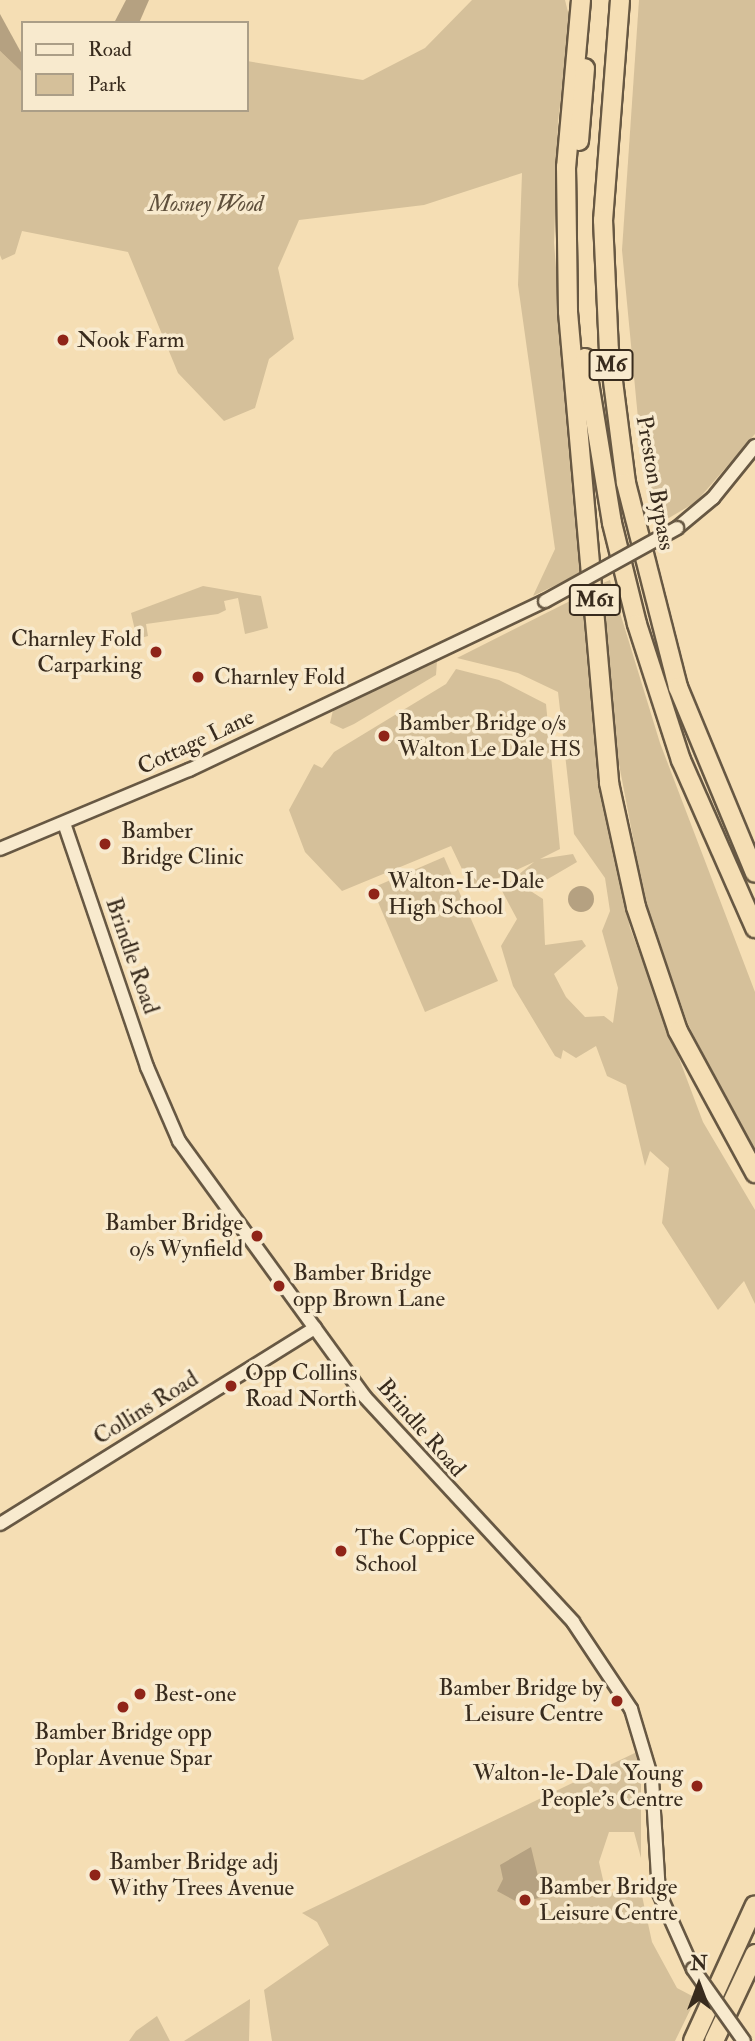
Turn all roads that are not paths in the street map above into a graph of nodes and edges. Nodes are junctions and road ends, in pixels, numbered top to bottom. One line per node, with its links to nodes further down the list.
1 (582, 0): 11 (highway, M61)
2 (593, 0): 10 (highway, Preston Bypass / M6)
3 (620, 0): 5 (highway, Preston Bypass / M6)
4 (755, 446): 6 (street, Cottage Lane, bridge)
5 (691, 721): 7 (highway); 9 (highway, Preston Bypass / M6)
6 (59, 828): 8 (street, Cottage Lane); 12 (street, Brindle Road)
7 (755, 844)
8 (0, 849)
9 (755, 873)
10 (755, 928)
11 (755, 1173)
12 (315, 1328): 13 (street, Collins Road); 18 (street, Brindle Road, bridge)
13 (0, 1524)
14 (755, 1905): 16 (highway)
15 (755, 1954): 17 (highway)
16 (693, 2041)
17 (714, 2041)
18 (744, 2041)

